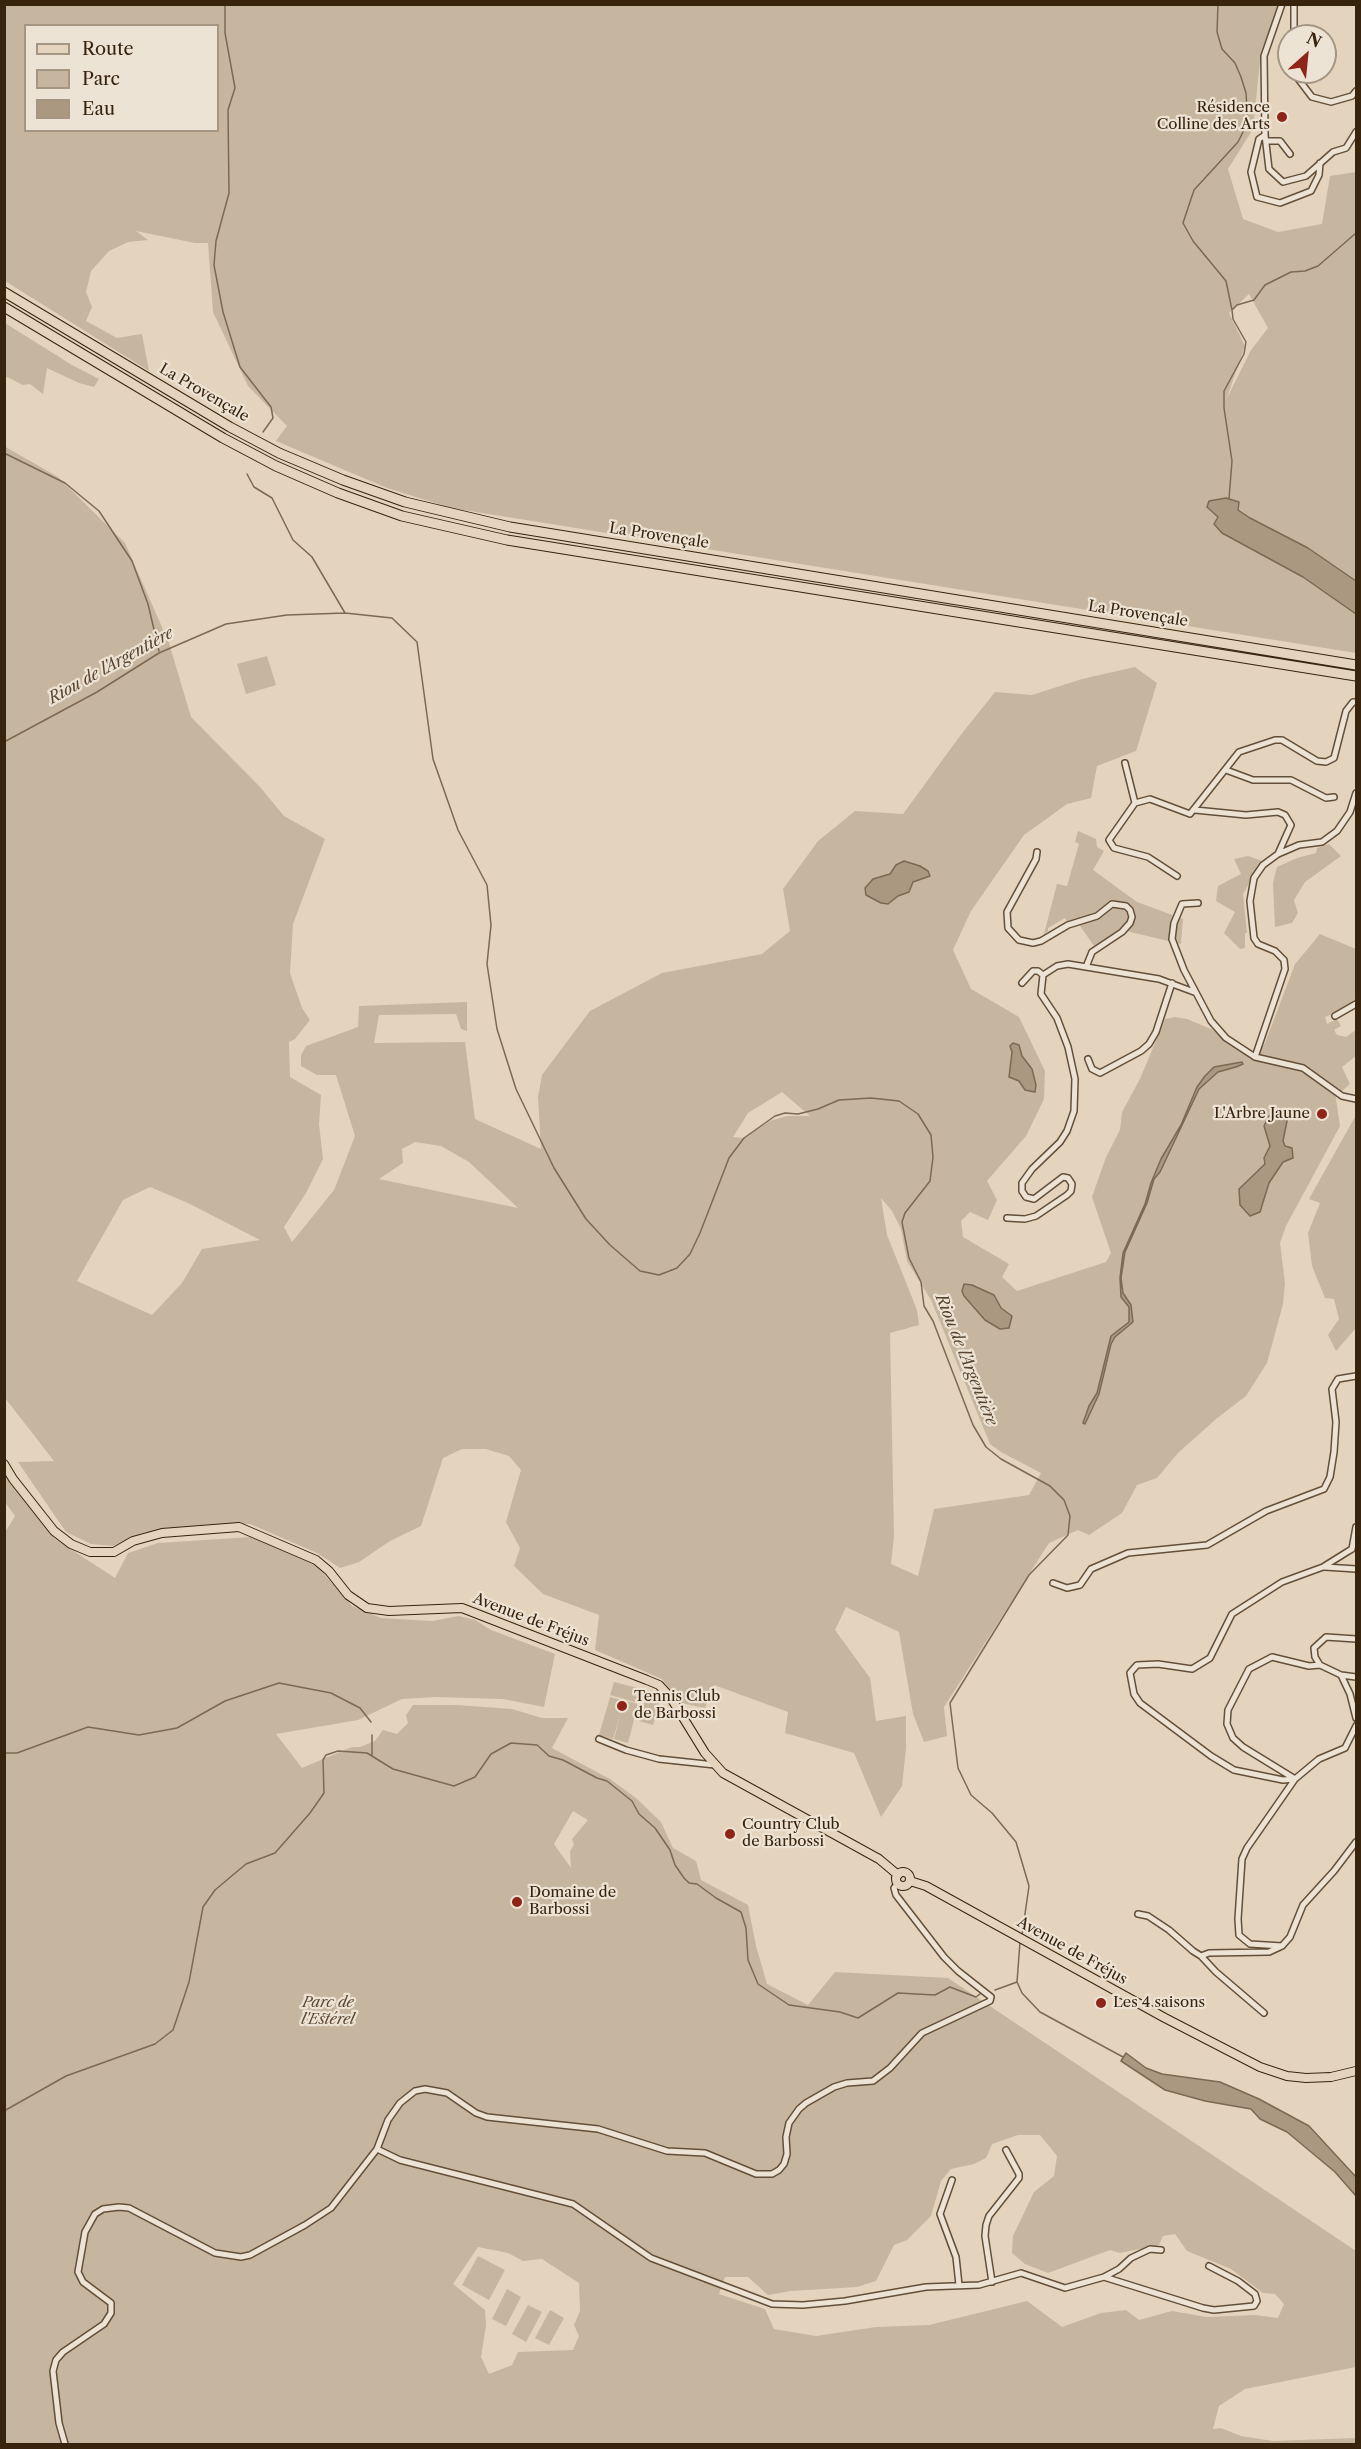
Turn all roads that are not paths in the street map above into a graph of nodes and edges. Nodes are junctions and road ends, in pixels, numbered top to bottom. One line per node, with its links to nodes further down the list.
1 (1282, 4): 7 (street)
2 (1294, 4): 3 (street)
3 (1294, 24)
4 (1302, 84): 5 (street)
5 (1356, 91)
6 (1356, 132): 9 (street)
7 (1265, 138): 8 (street); 9 (street); 9 (street)
8 (1290, 154)
9 (1320, 163)
10 (4, 292): 12 (highway, La Provençale)
11 (4, 307): 13 (highway, La Provençale)
12 (1356, 665)
13 (1356, 676)
14 (1355, 702): 16 (street)
15 (1125, 763): 19 (street)
16 (1226, 770): 18 (street); 20 (street)
17 (1356, 793): 22 (street)
18 (1334, 797)
19 (1135, 803): 20 (street); 23 (street)
20 (1195, 810): 22 (street)
21 (1037, 852): 25 (street)
22 (1278, 854): 32 (street)
23 (1178, 876)
24 (1198, 903): 29 (street)
25 (1086, 967): 26 (street); 28 (street)
26 (1043, 975): 27 (street); 35 (street)
27 (1022, 983)
28 (1172, 983): 29 (street); 33 (street)
29 (1194, 992): 32 (street)
30 (1356, 1004): 31 (street)
31 (1335, 1016)
32 (1255, 1057): 34 (street)
33 (1088, 1059)
34 (1356, 1099)
35 (1007, 1218)
36 (1356, 1376): 41 (street)
37 (4, 1464): 49 (main road, Avenue de Fréjus)
38 (1356, 1527): 39 (street)
39 (1323, 1567): 40 (street); 50 (street)
40 (1356, 1569)
41 (1053, 1583)
42 (1356, 1639): 43 (street)
43 (1320, 1665): 44 (street); 50 (street)
44 (1341, 1676): 45 (street); 46 (street)
45 (1356, 1677)
46 (1356, 1718)
47 (1356, 1726): 50 (street)
48 (599, 1739): 49 (street)
49 (715, 1765): 52 (main road, Avenue de Fréjus)
50 (1295, 1779): 54 (street)
51 (1356, 1842): 54 (street)
52 (898, 1879): 57 (main road, Avenue de Fréjus); 58 (street)
53 (1138, 1914): 55 (street)
54 (1282, 1946): 55 (street)
55 (1201, 1956): 56 (street)
56 (1264, 2013)
57 (1356, 2071)
58 (377, 2149): 65 (street); 66 (street)
59 (1006, 2150): 64 (street)
60 (952, 2180): 65 (street)
61 (1161, 2250): 63 (street)
62 (1209, 2266): 63 (street)
63 (1104, 2277): 64 (street)
64 (992, 2282): 65 (street)
65 (959, 2285)
66 (65, 2445)

